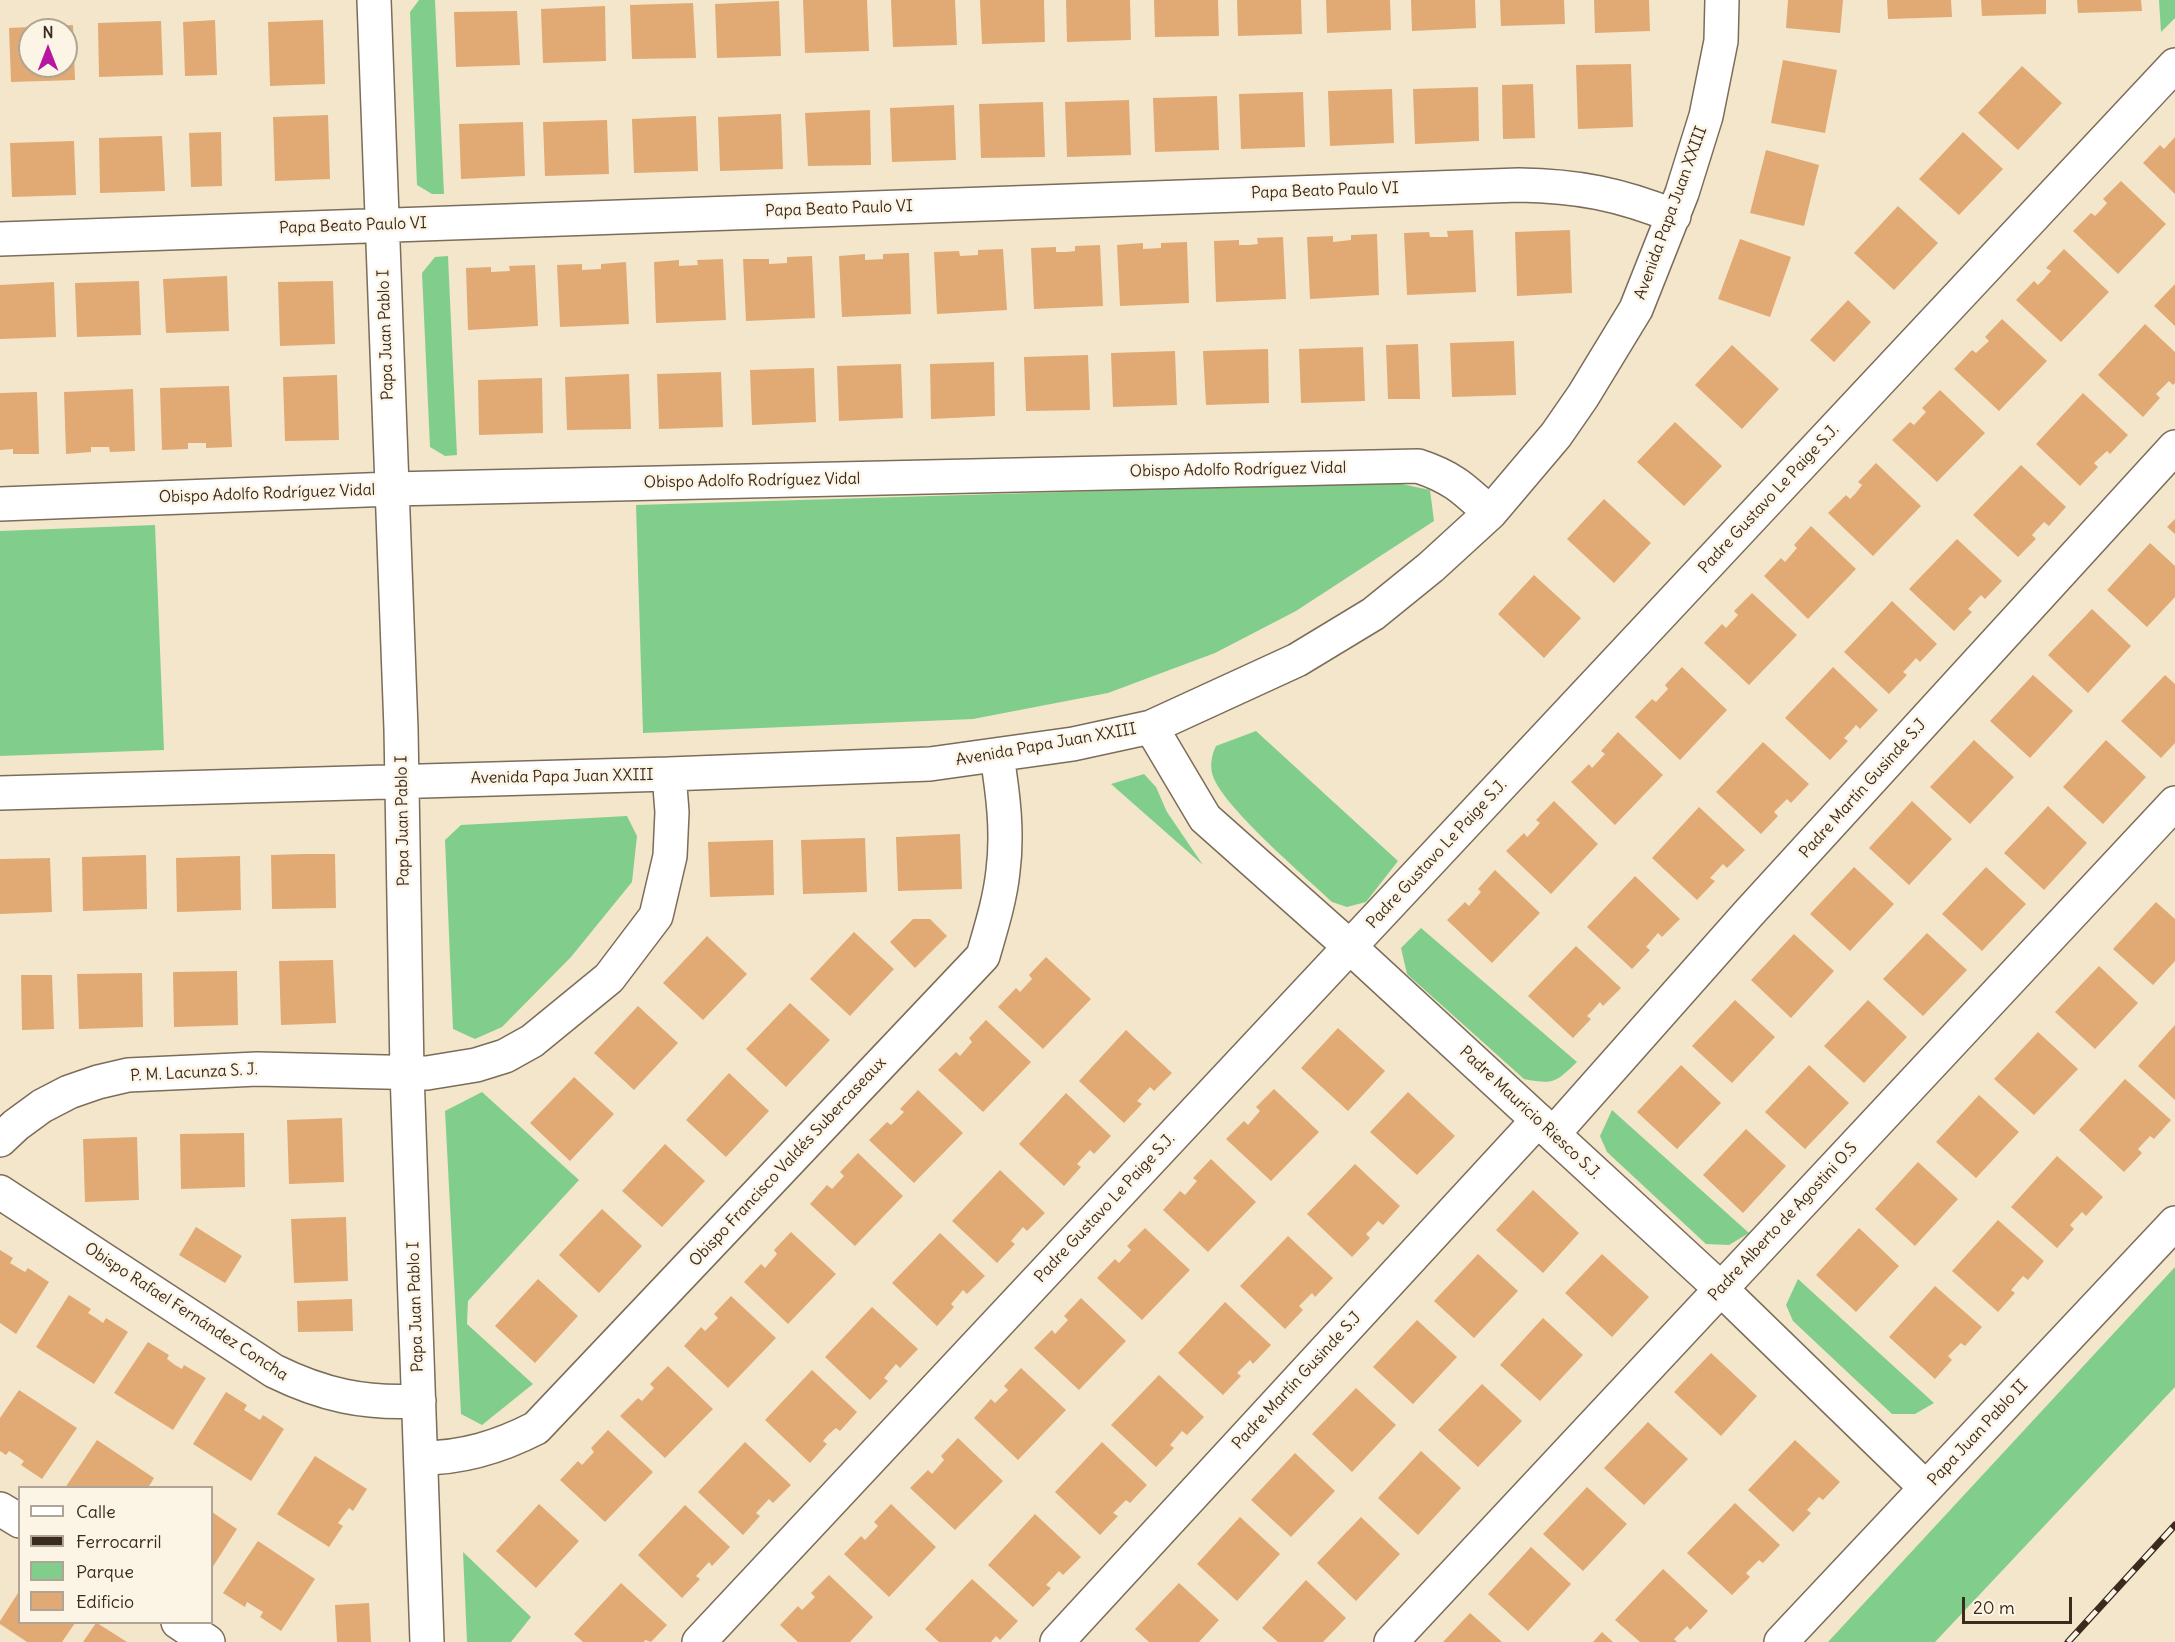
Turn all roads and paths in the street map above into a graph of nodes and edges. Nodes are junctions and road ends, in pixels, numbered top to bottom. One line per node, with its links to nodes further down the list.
1 (374, 0): 5 (street, Papa Juan Pablo I)
2 (1722, 0): 4 (street, Avenida Papa Juan XXIII)
3 (2175, 65): 17 (street, Padre Gustavo Le Paige S.J.)
4 (1674, 216): 5 (street, Papa Beato Paulo VI); 10 (street, Avenida Papa Juan XXIII)
5 (382, 225): 6 (street, Papa Beato Paulo VI); 8 (street, Papa Juan Pablo I)
6 (0, 239)
7 (2175, 447): 19 (street, Padre Martín Gusinde S.J)
8 (392, 489): 9 (street, Obispo Adolfo Rodríguez Vidal); 10 (street, Obispo Adolfo Rodríguez Vidal); 14 (street, Papa Juan Pablo I)
9 (0, 504)
10 (1490, 513): 11 (street, Avenida Papa Juan XXIII)
11 (1151, 727): 12 (street, Avenida Papa Juan XXIII); 17 (street, Padre Mauricio Riesco S.J.)
12 (997, 756): 13 (street, Avenida Papa Juan XXIII); 25 (street, Obispo Francisco Valdés Subercaseaux)
13 (669, 774): 14 (street, Avenida Papa Juan XXIII); 18 (street, P. M. Lacunza S. J.)
14 (402, 781): 15 (street, Avenida Papa Juan XXIII); 18 (street, Papa Juan Pablo I)
15 (0, 793)
16 (2175, 803): 23 (street, Padre Alberto de Agostini O.S)
17 (1350, 947): 19 (street, Padre Mauricio Riesco S.J.); 32 (street, Padre Gustavo Le Paige S.J.)
18 (407, 1072): 20 (street, P. M. Lacunza S. J.); 24 (street, Papa Juan Pablo I)
19 (1546, 1127): 23 (street, Padre Mauricio Riesco S.J.); 33 (street, Padre Martín Gusinde S.J)
20 (0, 1140)
21 (0, 1192): 24 (street, Obispo Rafael Fernández Concha)
22 (2175, 1223): 26 (street, Papa Juan Pablo II)
23 (1721, 1289): 26 (street, Padre Mauricio Riesco S.J.); 34 (street, Padre Alberto de Agostini O.S)
24 (419, 1401): 25 (street, Papa Juan Pablo I)
25 (421, 1458): 31 (street, Papa Juan Pablo I)
26 (1926, 1488): 35 (street, Papa Juan Pablo II)
27 (0, 1509): 28 (street)
28 (18, 1520)
29 (180, 1624): 30 (street)
30 (208, 1642)
31 (427, 1642)
32 (699, 1642)
33 (1057, 1642)
34 (1391, 1642)
35 (1781, 1642)

